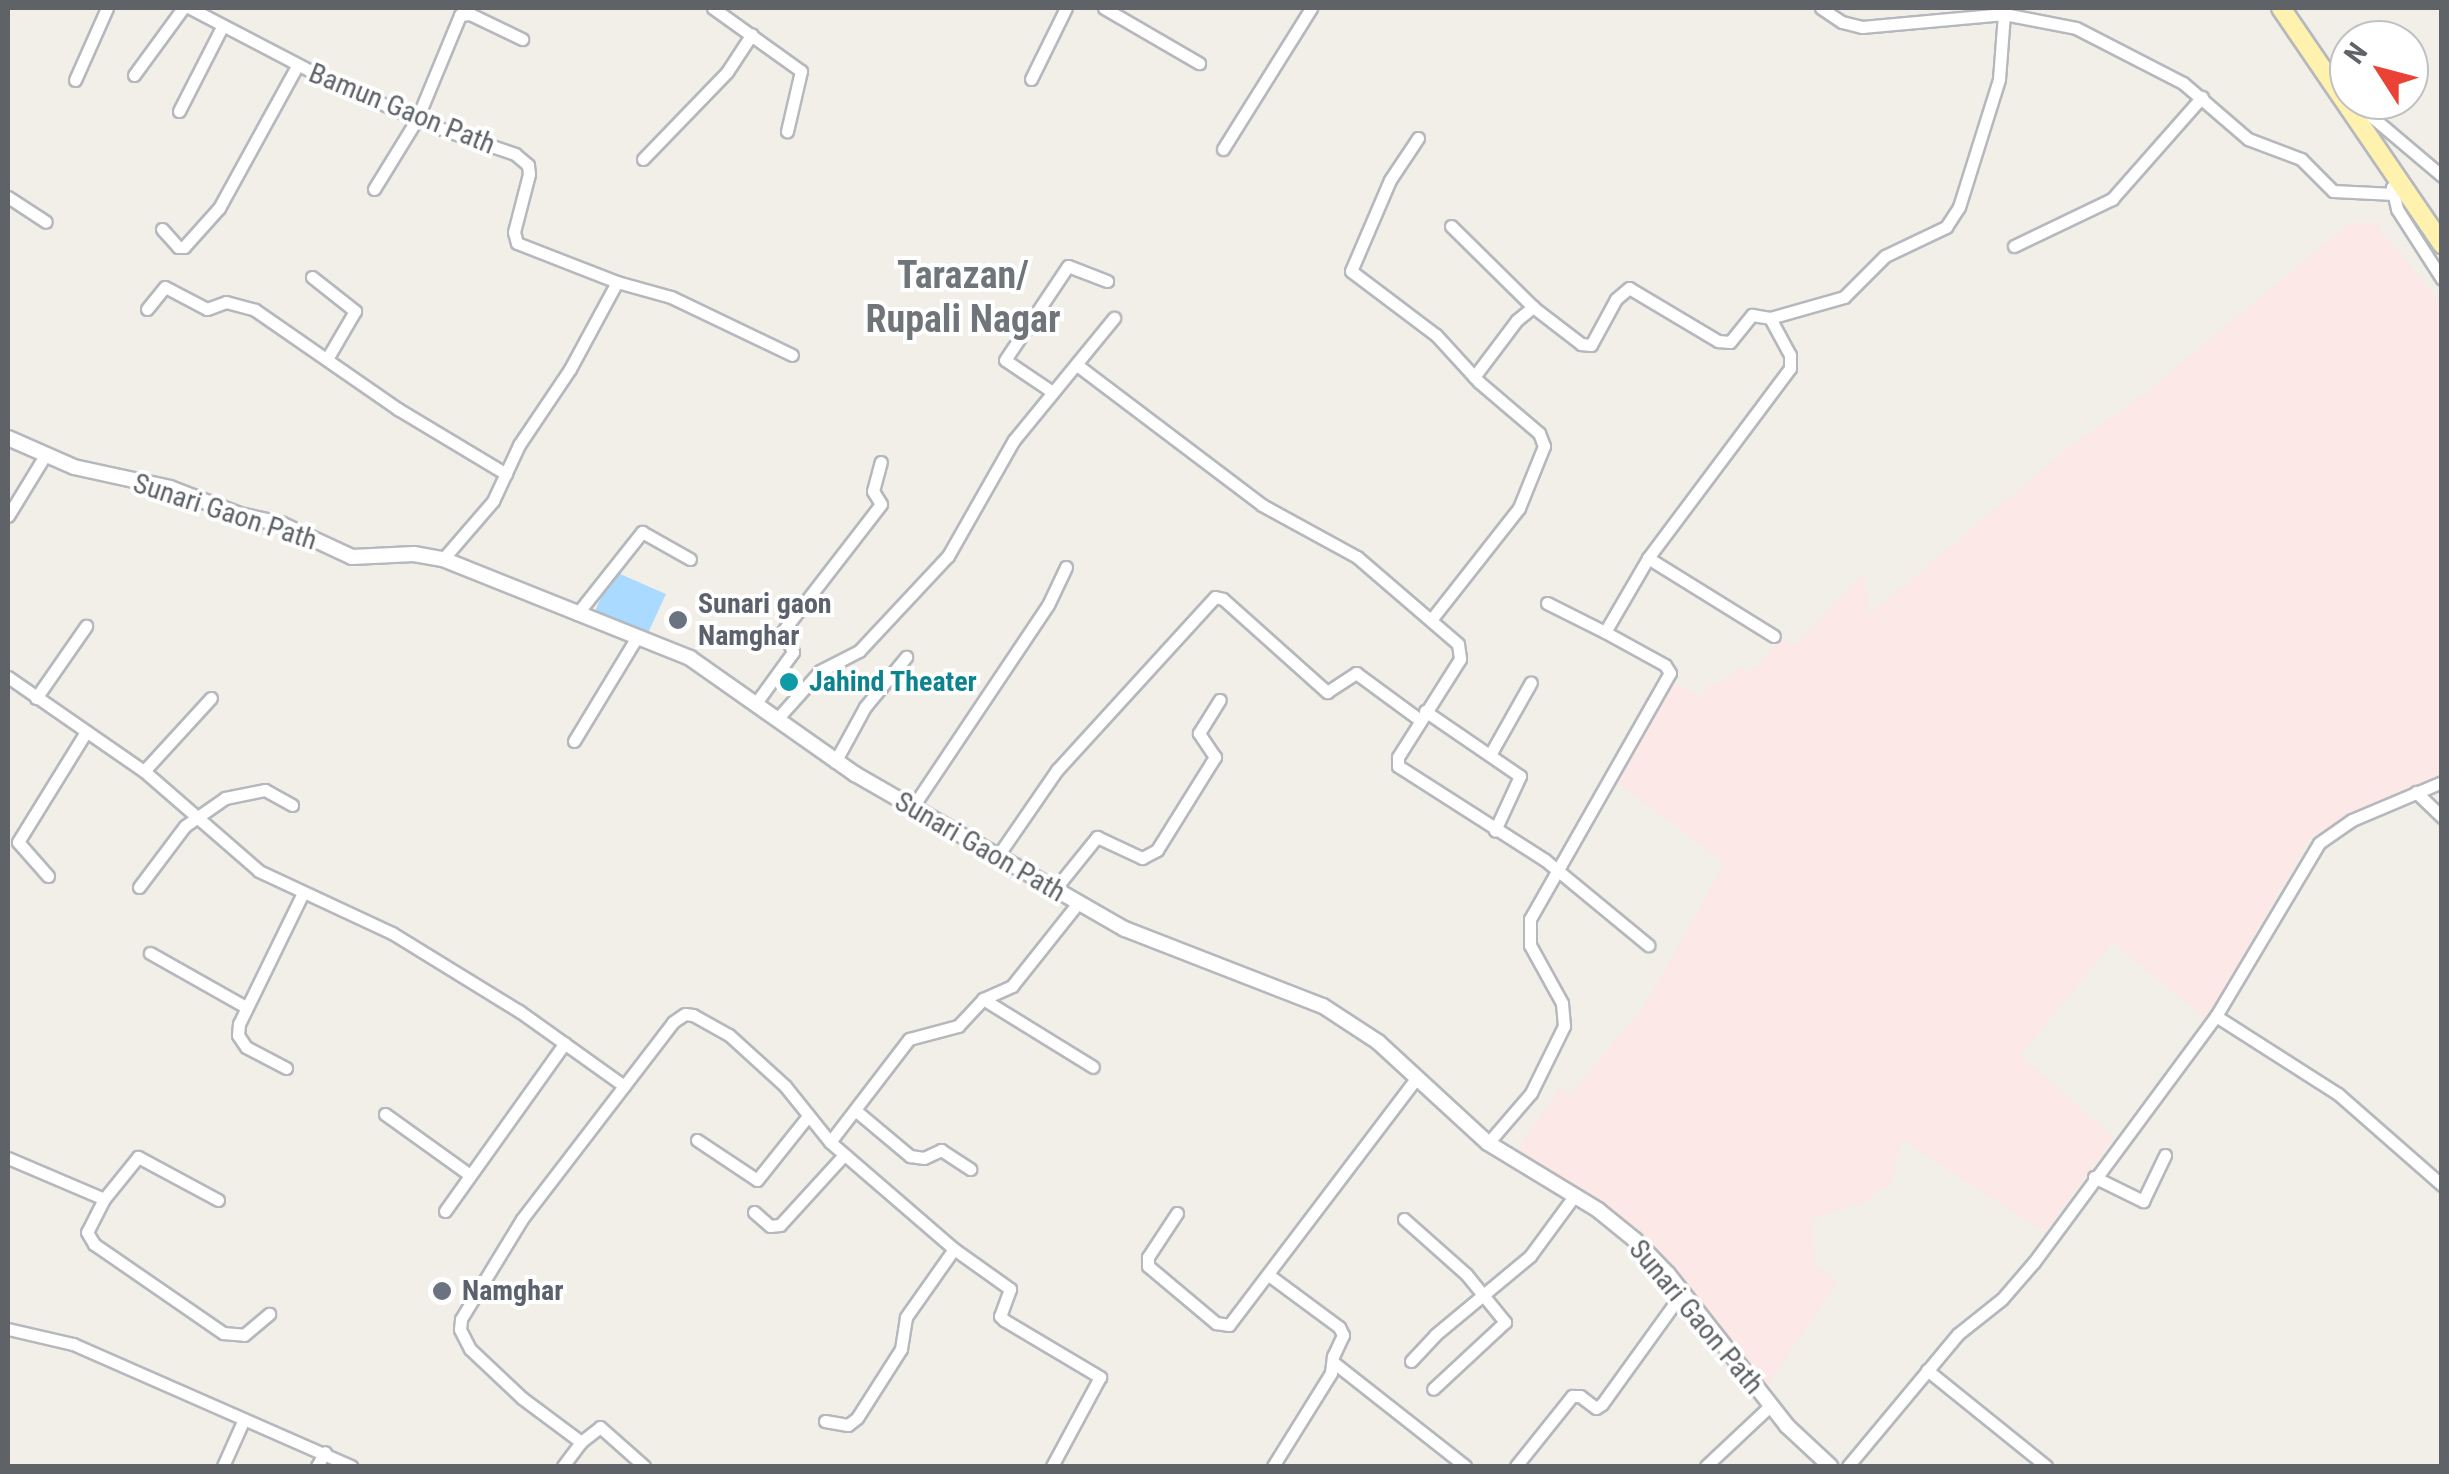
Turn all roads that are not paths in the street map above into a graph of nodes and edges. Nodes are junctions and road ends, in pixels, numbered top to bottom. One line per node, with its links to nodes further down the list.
1 (107, 8): 17 (street)
2 (187, 8): 10 (street, Bamun Gaon Path); 16 (street)
3 (712, 8): 11 (street)
4 (1066, 8): 18 (street)
5 (1104, 8): 13 (street)
6 (1312, 8): 26 (street)
7 (1821, 8): 9 (street)
8 (2281, 8): 15 (main road)
9 (2004, 14): 19 (street); 45 (street)
10 (222, 27): 14 (street, Bamun Gaon Path); 20 (street)
11 (752, 34): 24 (street); 27 (street)
12 (522, 40): 21 (street)
13 (1199, 63)
14 (297, 66): 21 (street, Bamun Gaon Path); 35 (street)
15 (2329, 72)
16 (134, 76)
17 (75, 80)
18 (1032, 80)
19 (2202, 97): 31 (street); 37 (street)
20 (178, 111)
21 (417, 119): 30 (street); 40 (street, Bamun Gaon Path)
22 (2362, 120): 28 (main road)
23 (2376, 120): 29 (street)
24 (788, 131)
25 (1418, 138): 49 (street)
26 (1223, 149)
27 (643, 159)
28 (2394, 168): 31 (street); 36 (main road)
29 (2442, 176)
30 (374, 189)
31 (2394, 194): 39 (street)
32 (8, 197): 33 (street)
33 (46, 222)
34 (1451, 226): 42 (street)
35 (162, 229)
36 (2442, 244)
37 (2014, 246)
38 (312, 277): 47 (street)
39 (2442, 279)
40 (617, 282): 46 (street); 54 (street)
41 (1108, 282): 50 (street)
42 (1533, 307): 45 (street); 49 (street)
43 (147, 309): 47 (street)
44 (1114, 318): 48 (street)
45 (1770, 318): 56 (street)
46 (792, 354)
47 (327, 359): 54 (street)
48 (1077, 365): 50 (street); 62 (street)
49 (1474, 378): 62 (street)
50 (1051, 390): 75 (street)
51 (8, 438): 52 (street, Sunari Gaon Path)
52 (44, 457): 55 (street); 57 (street, Sunari Gaon Path)
53 (882, 462): 73 (street)
54 (506, 474): 57 (street)
55 (8, 516)
56 (1648, 558): 64 (street); 65 (street)
57 (443, 559): 61 (street, Sunari Gaon Path)
58 (690, 559): 61 (street)
59 (1066, 567): 84 (street)
60 (1547, 602): 64 (street)
61 (578, 614): 66 (street, Sunari Gaon Path)
62 (1431, 620): 74 (street)
63 (86, 626): 70 (street)
64 (1605, 632): 89 (street)
65 (1774, 636)
66 (638, 637): 73 (street, Sunari Gaon Path); 77 (street)
67 (906, 657): 79 (street)
68 (8, 677): 70 (street)
69 (1531, 682): 78 (street)
70 (36, 698): 76 (street)
71 (211, 698): 80 (street)
72 (1220, 700): 92 (street)
73 (756, 703): 75 (street, Sunari Gaon Path)
74 (1422, 715): 78 (street); 87 (street); 88 (street)
75 (776, 719): 79 (street, Sunari Gaon Path)
76 (86, 732): 80 (street); 90 (street)
77 (574, 741)
78 (1491, 754): 87 (street)
79 (836, 762): 84 (street, Sunari Gaon Path)
80 (144, 771): 85 (street)
81 (2442, 782): 82 (street)
82 (2416, 792): 86 (street); 99 (street)
83 (292, 805): 85 (street)
84 (912, 808): 88 (street, Sunari Gaon Path)
85 (196, 816): 91 (street); 93 (street)
86 (2442, 817)
87 (1495, 830): 89 (street)
88 (997, 857): 92 (street, Sunari Gaon Path)
89 (1556, 870): 95 (street); 110 (street)
90 (48, 876)
91 (139, 887)
92 (1055, 890): 94 (street, Sunari Gaon Path)
93 (302, 895): 98 (street); 100 (street)
94 (1078, 903): 97 (street); 103 (street, Sunari Gaon Path)
95 (1648, 945)
96 (150, 953): 98 (street)
97 (983, 999): 101 (street); 105 (street)
98 (246, 1007): 102 (street)
99 (2216, 1016): 116 (street); 117 (street)
100 (565, 1042): 104 (street); 115 (street)
101 (1093, 1067)
102 (286, 1068)
103 (1416, 1078): 110 (street, Sunari Gaon Path); 126 (street)
104 (624, 1086): 107 (street); 138 (street)
105 (855, 1110): 109 (street); 114 (street)
106 (385, 1114): 115 (street)
107 (808, 1116): 108 (street); 109 (street)
108 (697, 1140)
109 (830, 1142): 111 (street)
110 (1488, 1144): 118 (street, Sunari Gaon Path)
111 (844, 1155): 122 (street); 125 (street)
112 (2166, 1155): 116 (street)
113 (8, 1158): 119 (street)
114 (970, 1168)
115 (470, 1175): 121 (street)
116 (2094, 1177): 133 (street)
117 (2442, 1185)
118 (1575, 1195): 127 (street, Sunari Gaon Path); 128 (street)
119 (104, 1198): 120 (street); 129 (street)
120 (218, 1200)
121 (444, 1211)
122 (754, 1212)
123 (1177, 1214): 126 (street)
124 (1404, 1219): 128 (street)
125 (954, 1249): 137 (street); 145 (street)
126 (1270, 1276): 132 (street)
127 (1682, 1293): 135 (street, Sunari Gaon Path); 148 (street)
128 (1484, 1296): 131 (street); 134 (street)
129 (269, 1314)
130 (8, 1329): 136 (street)
131 (1411, 1360)
132 (1333, 1362): 146 (street); 147 (street)
133 (1927, 1370): 151 (street); 152 (street)
134 (1433, 1389)
135 (1770, 1406): 149 (street); 150 (street, Sunari Gaon Path)
136 (244, 1419): 139 (street); 140 (street)
137 (825, 1421)
138 (581, 1442): 143 (street); 144 (street)
139 (325, 1452): 141 (street); 142 (street)
140 (223, 1466)
141 (317, 1466)
142 (351, 1466)
143 (563, 1466)
144 (644, 1466)
145 (1052, 1466)
146 (1272, 1466)
147 (1465, 1466)
148 (1516, 1466)
149 (1706, 1466)
150 (1830, 1466)
151 (1848, 1466)
152 (2046, 1466)

